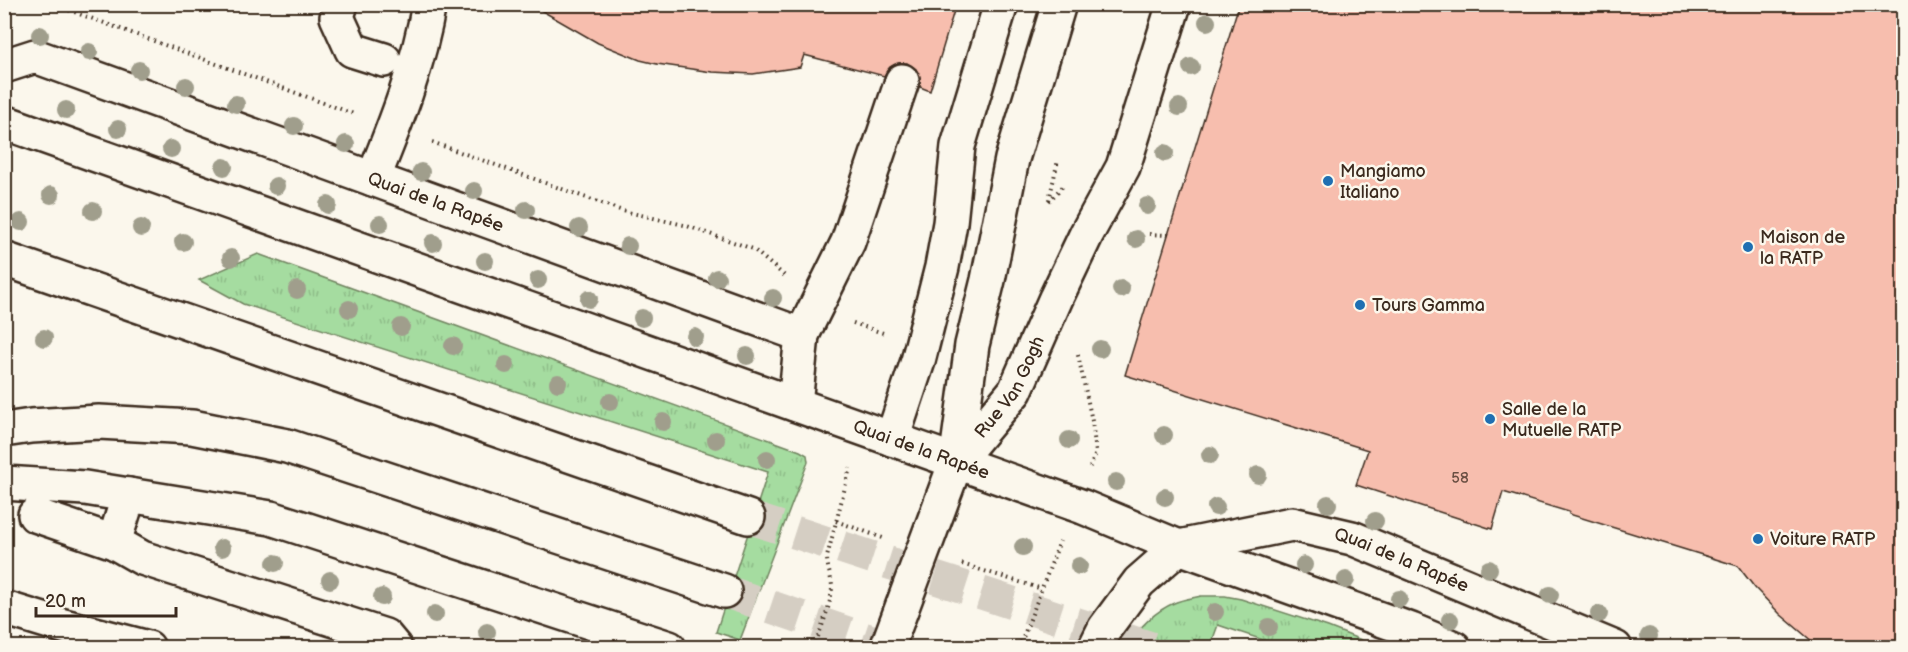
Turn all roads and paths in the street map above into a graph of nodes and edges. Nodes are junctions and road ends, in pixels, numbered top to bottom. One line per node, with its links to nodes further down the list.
1 (52, 4): 11 (path)
2 (341, 4): 7 (main road)
3 (429, 4): 11 (main road)
4 (1001, 4): 21 (main road)
5 (1059, 4): 23 (main road, Rue Van Gogh)
6 (1174, 4): 23 (main road, Rue Van Gogh)
7 (384, 60)
8 (4, 66): 12 (main road, Quai de la Rapée)
9 (902, 81): 16 (main road)
10 (4, 122): 19 (main road, Quai de la Rapée)
11 (394, 128): 12 (main road); 16 (path)
12 (374, 179): 17 (main road, Quai de la Rapée)
13 (1149, 234): 14 (path)
14 (1168, 235)
15 (4, 259): 28 (main road)
16 (817, 304): 17 (main road)
17 (802, 335): 19 (main road)
18 (1077, 354): 24 (path)
19 (795, 404): 21 (main road, Quai de la Rapée)
20 (4, 430): 36 (main road)
21 (892, 439): 23 (main road, Quai de la Rapée)
22 (852, 462): 29 (path)
23 (957, 462): 33 (main road, Quai de la Rapée); 42 (main road)
24 (1086, 476)
25 (4, 483): 26 (main road)
26 (129, 495): 32 (main road); 40 (main road)
27 (35, 515): 32 (main road)
28 (748, 517)
29 (836, 521): 31 (path); 41 (path)
30 (1063, 533): 35 (path)
31 (876, 536)
32 (114, 542): 39 (main road)
33 (1179, 546): 44 (main road); 45 (main road, Quai de la Rapée); 46 (main road, Quai de la Rapée)
34 (974, 568): 35 (path)
35 (1042, 589): 43 (path)
36 (724, 591)
37 (4, 608): 38 (main road)
38 (148, 648)
39 (395, 648)
40 (669, 648)
41 (814, 648)
42 (887, 648)
43 (1019, 648)
44 (1095, 648)
45 (1454, 648)
46 (1615, 648)

